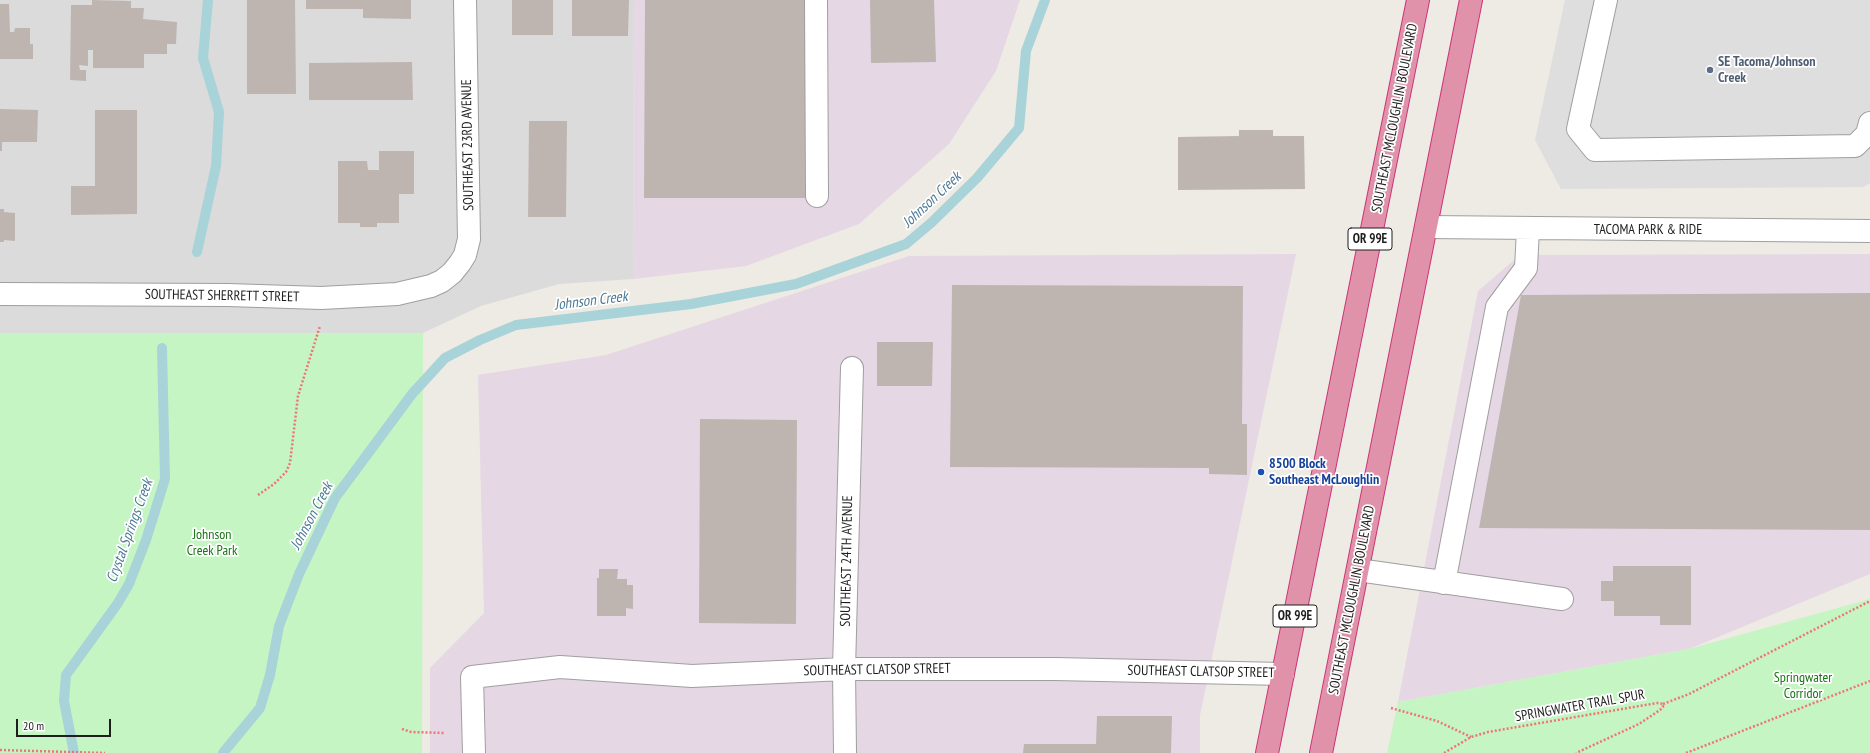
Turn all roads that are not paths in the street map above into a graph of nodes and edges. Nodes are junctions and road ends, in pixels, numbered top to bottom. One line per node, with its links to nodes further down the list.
1 (465, 0): 11 (street, SOUTHEAST 23RD AVENUE)
2 (816, 0): 7 (street)
3 (1418, 0): 18 (highway, SOUTHEAST MCLOUGHLIN BOULEVARD / OR 99E)
4 (1471, 0): 8 (highway, SOUTHEAST MCLOUGHLIN BOULEVARD)
5 (1606, 0): 6 (street)
6 (1870, 122)
7 (817, 196)
8 (1426, 227): 9 (street, TACOMA PARK & RIDE); 14 (highway, SOUTHEAST MCLOUGHLIN BOULEVARD)
9 (1528, 229): 10 (street, TACOMA PARK & RIDE); 15 (street)
10 (1870, 231)
11 (442, 281): 12 (street, SOUTHEAST SHERRETT STREET)
12 (0, 294)
13 (852, 368): 17 (street, SOUTHEAST 24TH AVENUE)
14 (1358, 570): 15 (street); 22 (highway, SOUTHEAST MCLOUGHLIN BOULEVARD)
15 (1444, 583): 16 (street)
16 (1562, 600)
17 (844, 669): 18 (street, SOUTHEAST CLATSOP STREET); 19 (street, SOUTHEAST CLATSOP STREET); 20 (street, SOUTHEAST 24TH AVENUE)
18 (1283, 674): 21 (highway, SOUTHEAST MCLOUGHLIN BOULEVARD / OR 99E)
19 (474, 743)
20 (845, 753)
21 (1267, 753)
22 (1321, 753)

